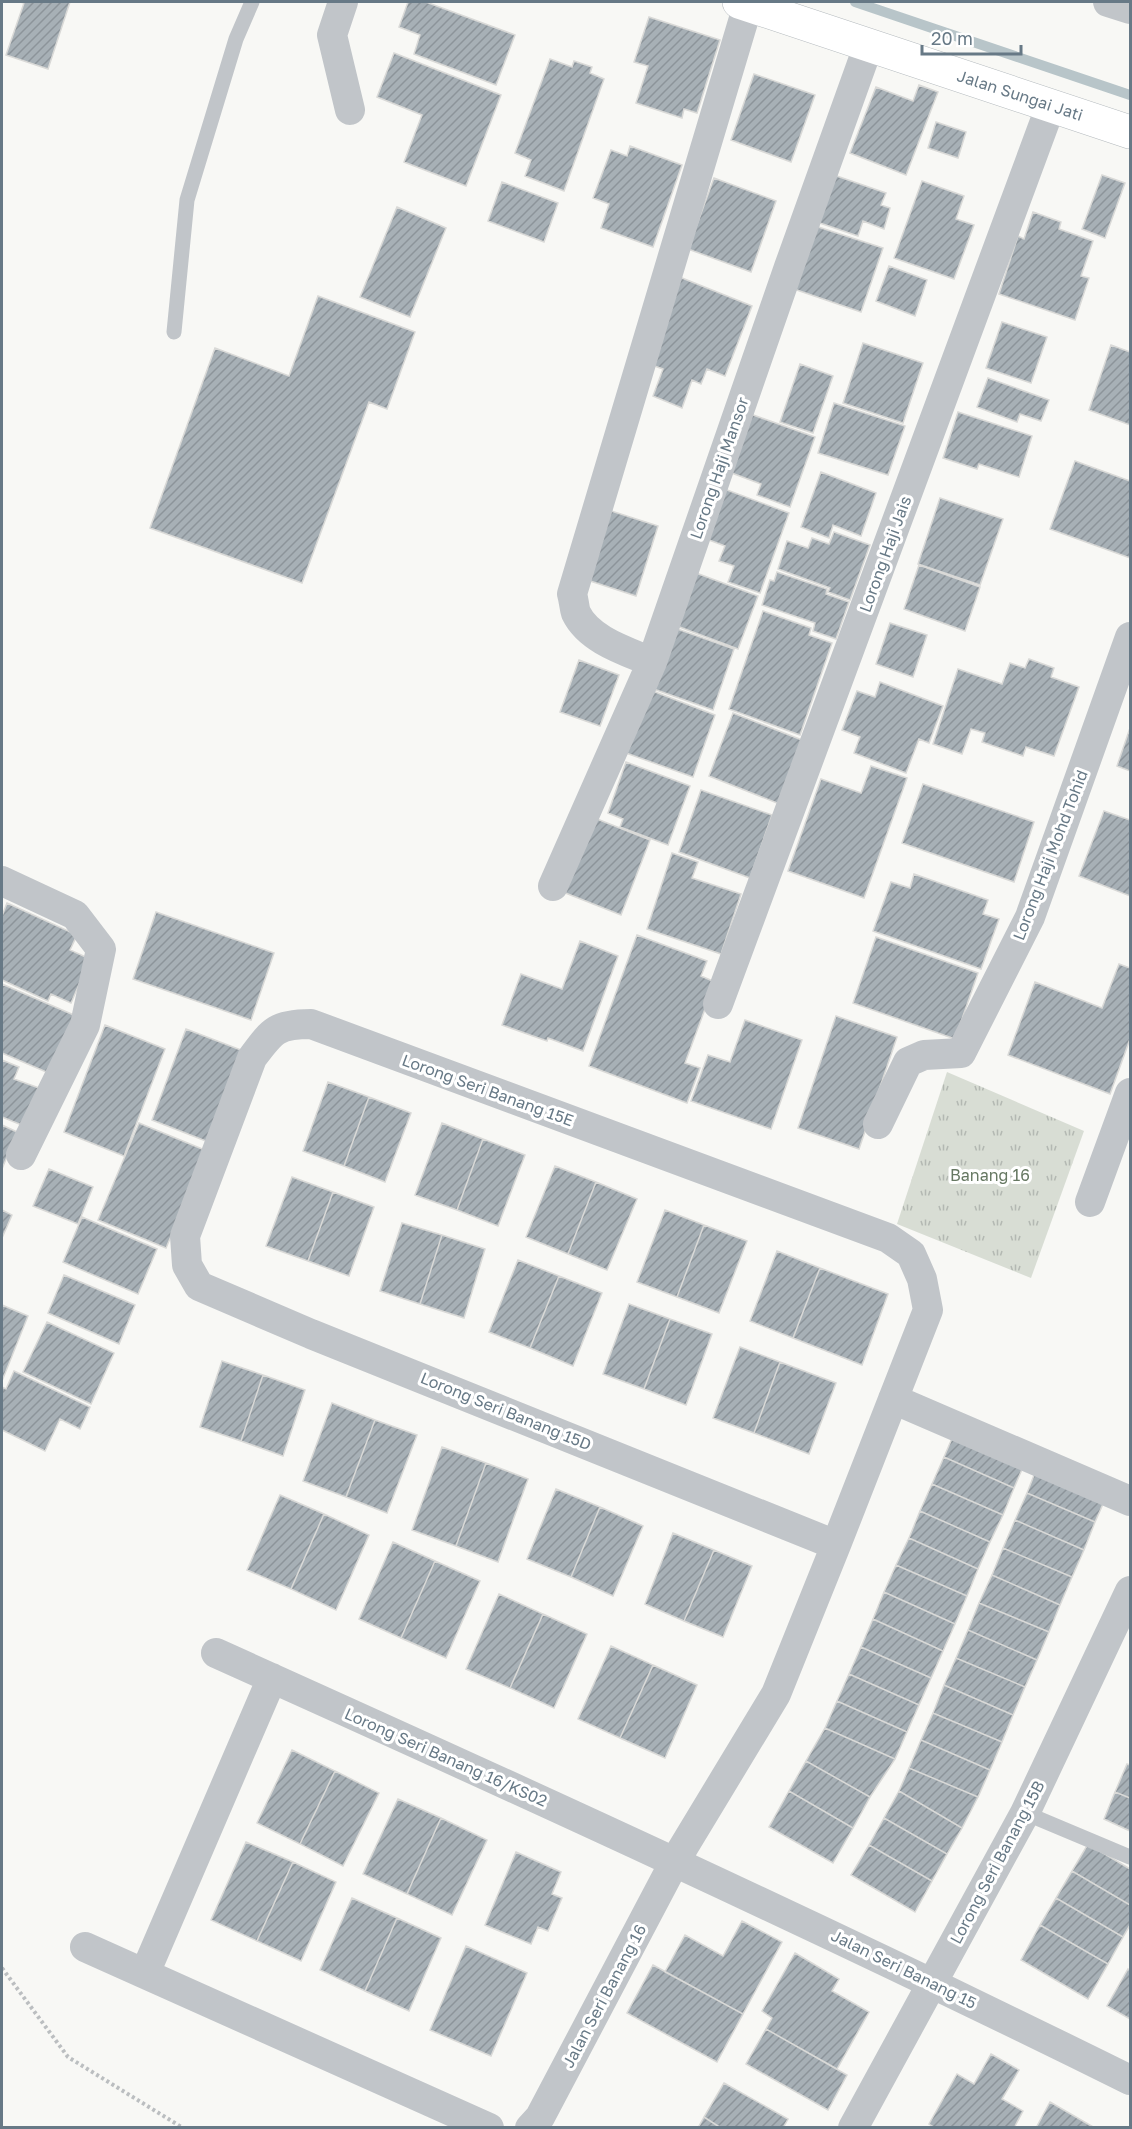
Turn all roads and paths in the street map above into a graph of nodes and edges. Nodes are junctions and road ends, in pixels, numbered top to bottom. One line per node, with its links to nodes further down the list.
1 (252, 2): 10 (lane)
2 (343, 2): 8 (street)
3 (1108, 2): 5 (street)
4 (743, 3): 6 (main road, Jalan Sungai Jati); 12 (street)
5 (1131, 9)
6 (870, 44): 7 (main road, Jalan Sungai Jati); 12 (street, Lorong Haji Mansor)
7 (1051, 105): 9 (main road, Jalan Sungai Jati); 15 (street, Lorong Haji Jais)
8 (350, 110)
9 (1131, 132)
10 (174, 332)
11 (1131, 637): 17 (street, Lorong Haji Mohd Tohid)
12 (652, 662): 14 (street, Lorong Haji Mansor)
13 (2, 881): 18 (street)
14 (553, 886)
15 (718, 1004)
16 (1131, 1093): 19 (street)
17 (878, 1124)
18 (21, 1155)
19 (1090, 1202)
20 (188, 1265): 21 (street, Lorong Seri Banang 15E); 23 (street, Lorong Seri Banang 15D)
21 (893, 1399): 22 (street); 23 (street, Lorong Seri Banang 15E)
22 (1131, 1501)
23 (836, 1545): 29 (street, Jalan Seri Banang 16)
24 (1131, 1591): 27 (street, Lorong Seri Banang 15B)
25 (216, 1653): 26 (street, Lorong Seri Banang 16/KS02)
26 (272, 1678): 29 (street, Lorong Seri Banang 16/KS02); 32 (street)
27 (1025, 1813): 28 (lane); 33 (street, Lorong Seri Banang 15B)
28 (1131, 1857)
29 (675, 1861): 33 (street, Jalan Seri Banang 15); 37 (street, Jalan Seri Banang 16)
30 (86, 1947): 32 (street)
31 (2, 1968): 35 (path)
32 (145, 1973): 36 (street)
33 (933, 1982): 34 (street, Jalan Seri Banang 15); 38 (street, Lorong Seri Banang 15B)
34 (1131, 2080)
35 (183, 2127)
36 (489, 2127)
37 (530, 2127)
38 (853, 2127)

